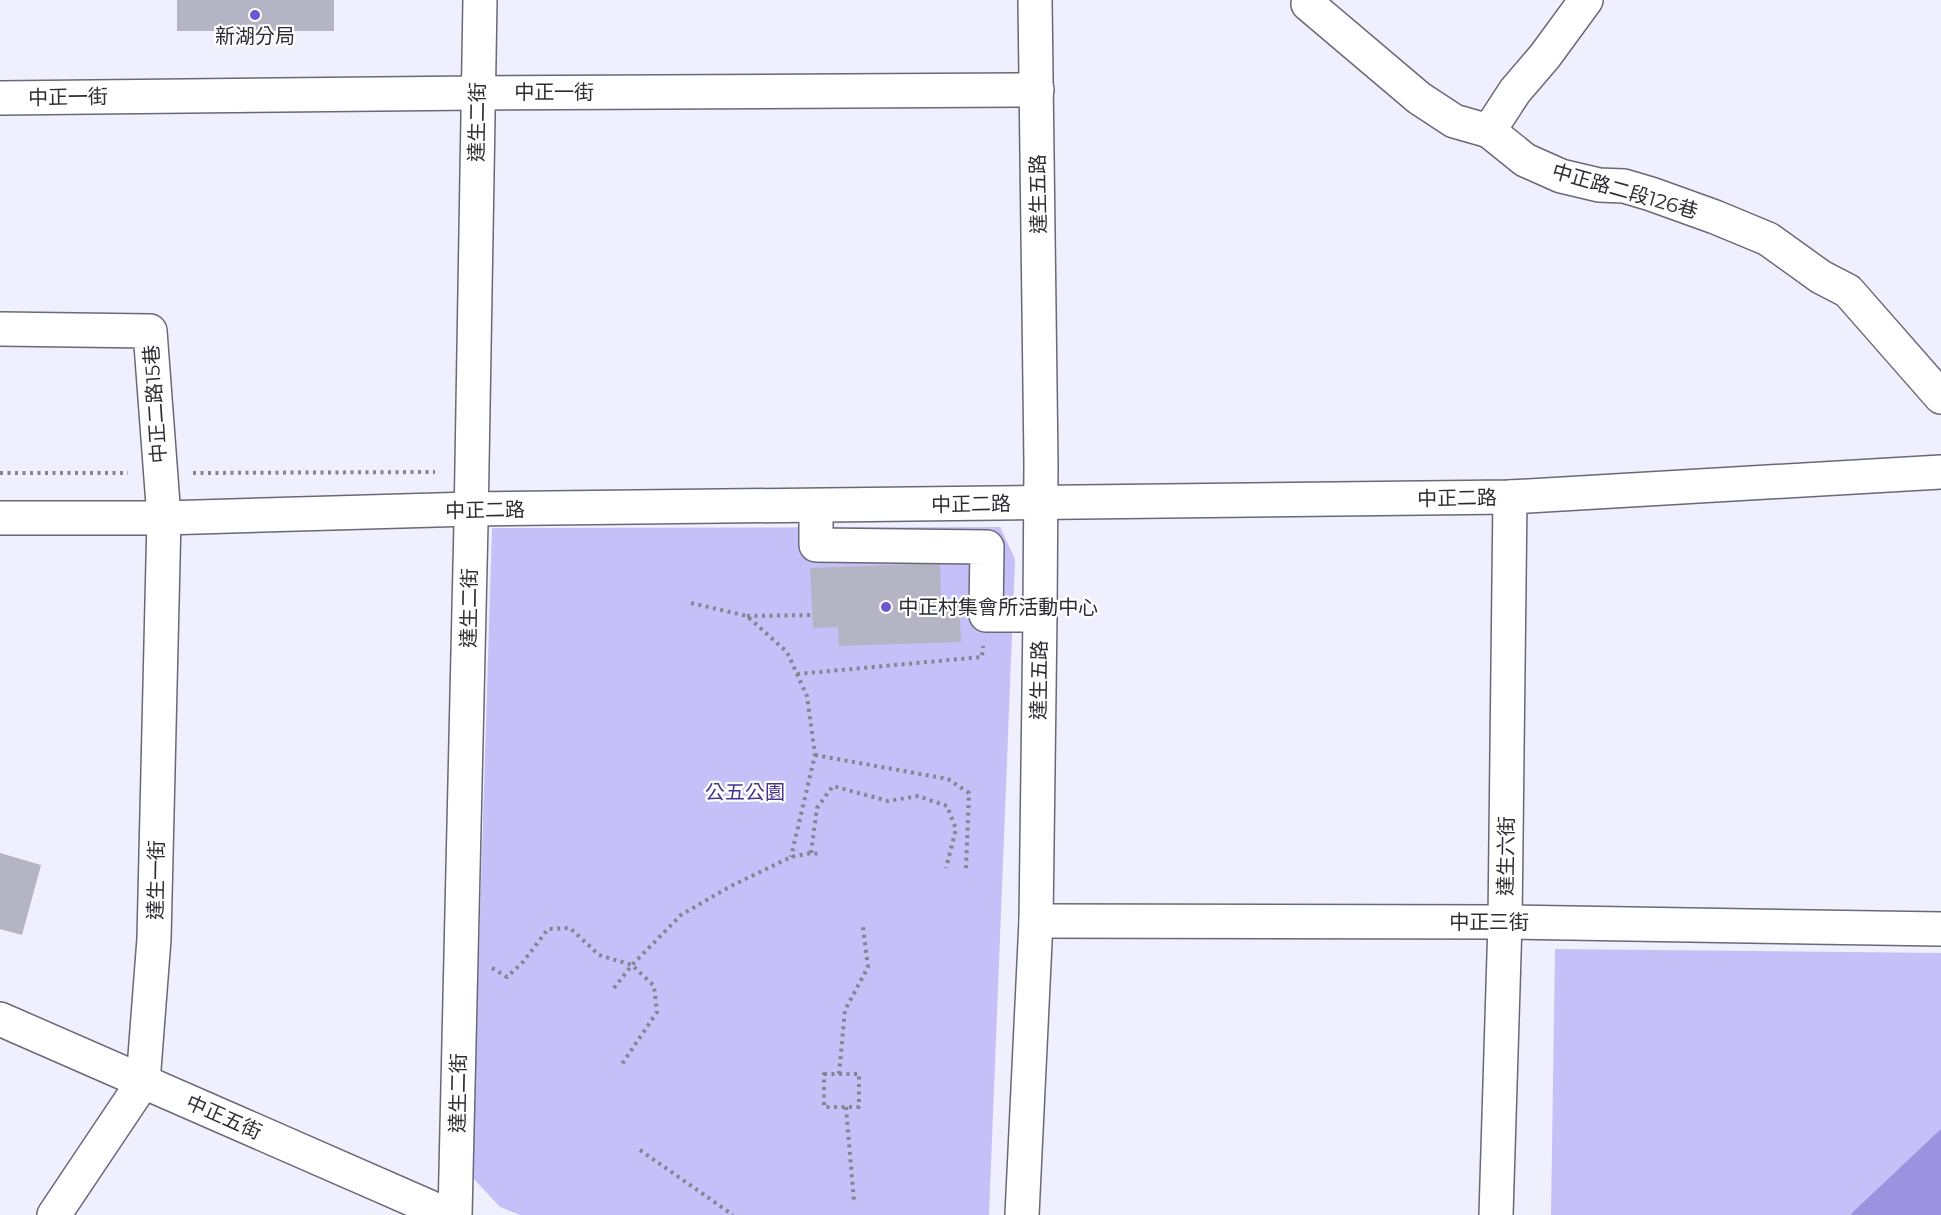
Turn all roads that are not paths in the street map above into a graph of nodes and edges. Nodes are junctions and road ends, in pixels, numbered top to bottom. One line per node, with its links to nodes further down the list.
1 (480, 0): 6 (street, 達生二街)
2 (1035, 0): 5 (street, 達生五路)
3 (1586, 0): 8 (street)
4 (1308, 4): 8 (street)
5 (1037, 90): 6 (street, 中正一街); 13 (street, 達生五路)
6 (477, 93): 7 (street, 中正一街); 15 (street, 達生二街)
7 (0, 98)
8 (1489, 131): 10 (street, 中正路二段126巷)
9 (0, 328): 17 (street, 中正二路15巷)
10 (1941, 397)
11 (1941, 472): 12 (street, 中正二路)
12 (1510, 497): 13 (street, 中正二路); 20 (street, 達生六街)
13 (1041, 503): 14 (street, 中正二路); 18 (street, 達生五路)
14 (816, 506): 15 (street, 中正二路); 18 (street)
15 (471, 510): 17 (street, 中正二路); 26 (street, 達生二街)
16 (0, 518): 17 (street, 中正二路)
17 (164, 519): 23 (street, 達生一街)
18 (1040, 615): 19 (street, 達生五路)
19 (1036, 921): 20 (street, 中正三街); 27 (street, 達生五路)
20 (1506, 922): 21 (street, 中正三街); 28 (street, 達生六街)
21 (1941, 928)
22 (0, 1019): 23 (street, 中正五街)
23 (143, 1082): 24 (street, 達生一街); 25 (street, 中正五街)
24 (54, 1215)
25 (448, 1215)
26 (455, 1215)
27 (1022, 1215)
28 (1496, 1215)

